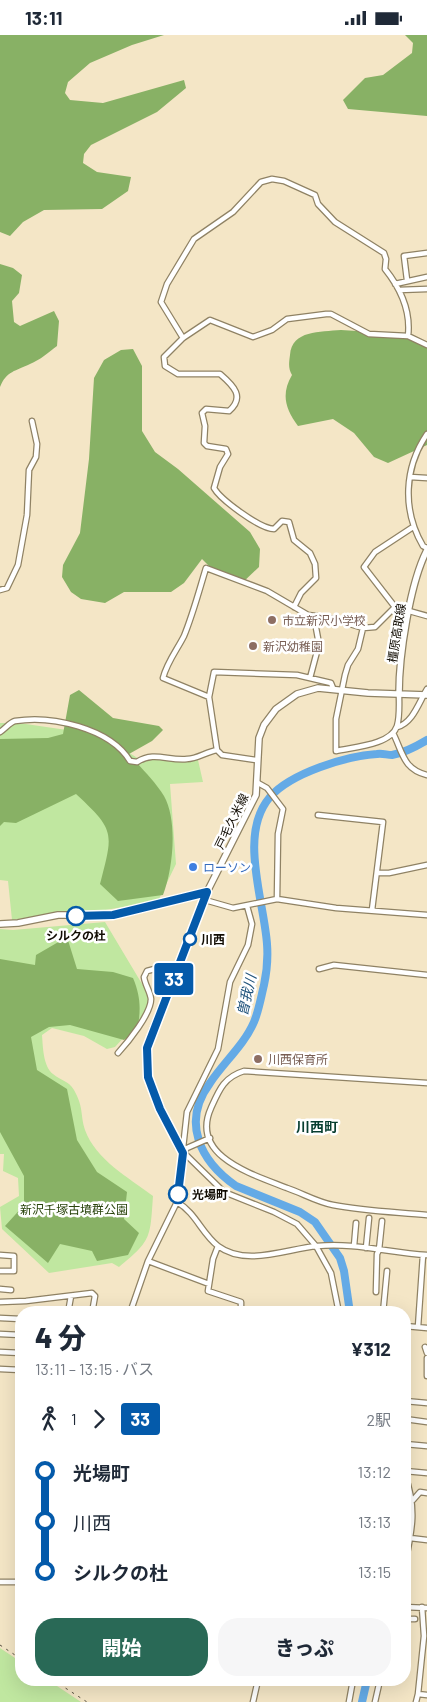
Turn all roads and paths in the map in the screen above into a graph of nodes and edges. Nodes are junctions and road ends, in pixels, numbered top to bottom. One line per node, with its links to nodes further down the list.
1 (427, 253): 3 (street)
2 (427, 277): 3 (street)
3 (407, 280): 4 (street)
4 (395, 284): 6 (street); 8 (street)
5 (427, 289): 6 (street)
6 (398, 290): 7 (street)
7 (408, 337): 8 (street); 9 (street)
8 (183, 338): 17 (street)
9 (427, 345)
10 (32, 421): 16 (street)
11 (427, 434): 12 (street)
12 (410, 477): 13 (street); 14 (street)
13 (427, 478)
14 (413, 527): 15 (street); 18 (street)
15 (427, 549): 19 (main road, 橿原高取線)
16 (0, 590)
17 (294, 607): 21 (street); 28 (street)
18 (395, 607): 19 (street); 22 (street)
19 (410, 612): 20 (street); 27 (main road, 橿原高取線)
20 (427, 616)
21 (314, 617): 22 (street); 23 (street)
22 (363, 628): 25 (street)
23 (310, 678): 24 (street); 28 (street)
24 (333, 688): 25 (main road, 戸毛久米線); 33 (main road, 戸毛久米線)
25 (343, 689): 27 (main road, 戸毛久米線); 31 (street)
26 (426, 693): 27 (main road); 29 (street)
27 (399, 694): 29 (street)
28 (209, 697): 32 (street)
29 (397, 727): 31 (street)
30 (0, 732): 32 (street)
31 (393, 733): 34 (street)
32 (217, 750): 33 (street)
33 (256, 760): 35 (main road, 戸毛久米線)
34 (427, 775)
35 (258, 783): 39 (main road, 戸毛久米線); 41 (street)
36 (318, 815): 38 (street)
37 (427, 865): 38 (street)
38 (377, 873): 43 (street)
39 (207, 892): 40 (street); 45 (main road)
40 (205, 900): 42 (street); 47 (street)
41 (274, 900): 42 (street); 43 (street)
42 (249, 906): 52 (street)
43 (372, 910): 44 (street)
44 (427, 915)
45 (0, 924)
46 (319, 969): 48 (street)
47 (176, 973): 49 (street); 52 (street)
48 (427, 975)
49 (118, 1053)
50 (427, 1083): 51 (street)
51 (209, 1139): 52 (street); 54 (street)
52 (183, 1153): 53 (street); 59 (street)
53 (177, 1202): 58 (street); 65 (street)
54 (427, 1215)
55 (369, 1218): 61 (street)
56 (382, 1221): 62 (street)
57 (356, 1223): 60 (street)
58 (218, 1246): 59 (street); 68 (street)
59 (318, 1246): 60 (street); 78 (street)
60 (354, 1246): 61 (street)
61 (366, 1248): 62 (street)
62 (379, 1250): 64 (street); 71 (street)
63 (0, 1255): 66 (street)
64 (425, 1255): 83 (street)
65 (148, 1261): 68 (street); 76 (street)
66 (0, 1271)
67 (387, 1271): 79 (street)
68 (209, 1284): 77 (street)
69 (0, 1289): 70 (street)
70 (11, 1290)
71 (376, 1292)
72 (70, 1296): 73 (street); 74 (street); 75 (street)
73 (0, 1302)
74 (69, 1306)
75 (93, 1306)
76 (132, 1306)
77 (241, 1306)
78 (338, 1306)
79 (384, 1306)
80 (0, 1318): 81 (street)
81 (15, 1319)
82 (411, 1326): 83 (street)
83 (418, 1327): 84 (street)
84 (427, 1327)
85 (0, 1334): 86 (street)
86 (15, 1335)
87 (425, 1347): 90 (street)
88 (0, 1351): 89 (street)
89 (15, 1352)
90 (427, 1353)
91 (427, 1358): 94 (street)
92 (0, 1369): 93 (street)
93 (15, 1370)
94 (427, 1376)
95 (411, 1402): 96 (street)
96 (427, 1403)
97 (411, 1420): 98 (street)
98 (427, 1422)
99 (411, 1445): 100 (street)
100 (427, 1446)
101 (411, 1472): 102 (street)
102 (427, 1473)
103 (411, 1493): 105 (street)
104 (427, 1493): 105 (street)
105 (413, 1499): 106 (street)
106 (411, 1525)
107 (411, 1538): 108 (street)
108 (427, 1539)
109 (0, 1582): 110 (street)
110 (15, 1582)
111 (411, 1607): 112 (street)
112 (425, 1608): 118 (street)
113 (411, 1619): 114 (street)
114 (415, 1619)
115 (257, 1686): 120 (street)
116 (352, 1686): 121 (street)
117 (379, 1686): 122 (street)
118 (418, 1694): 119 (street); 123 (street)
119 (427, 1695)
120 (253, 1702)
121 (349, 1702)
122 (375, 1702)
123 (416, 1702)

